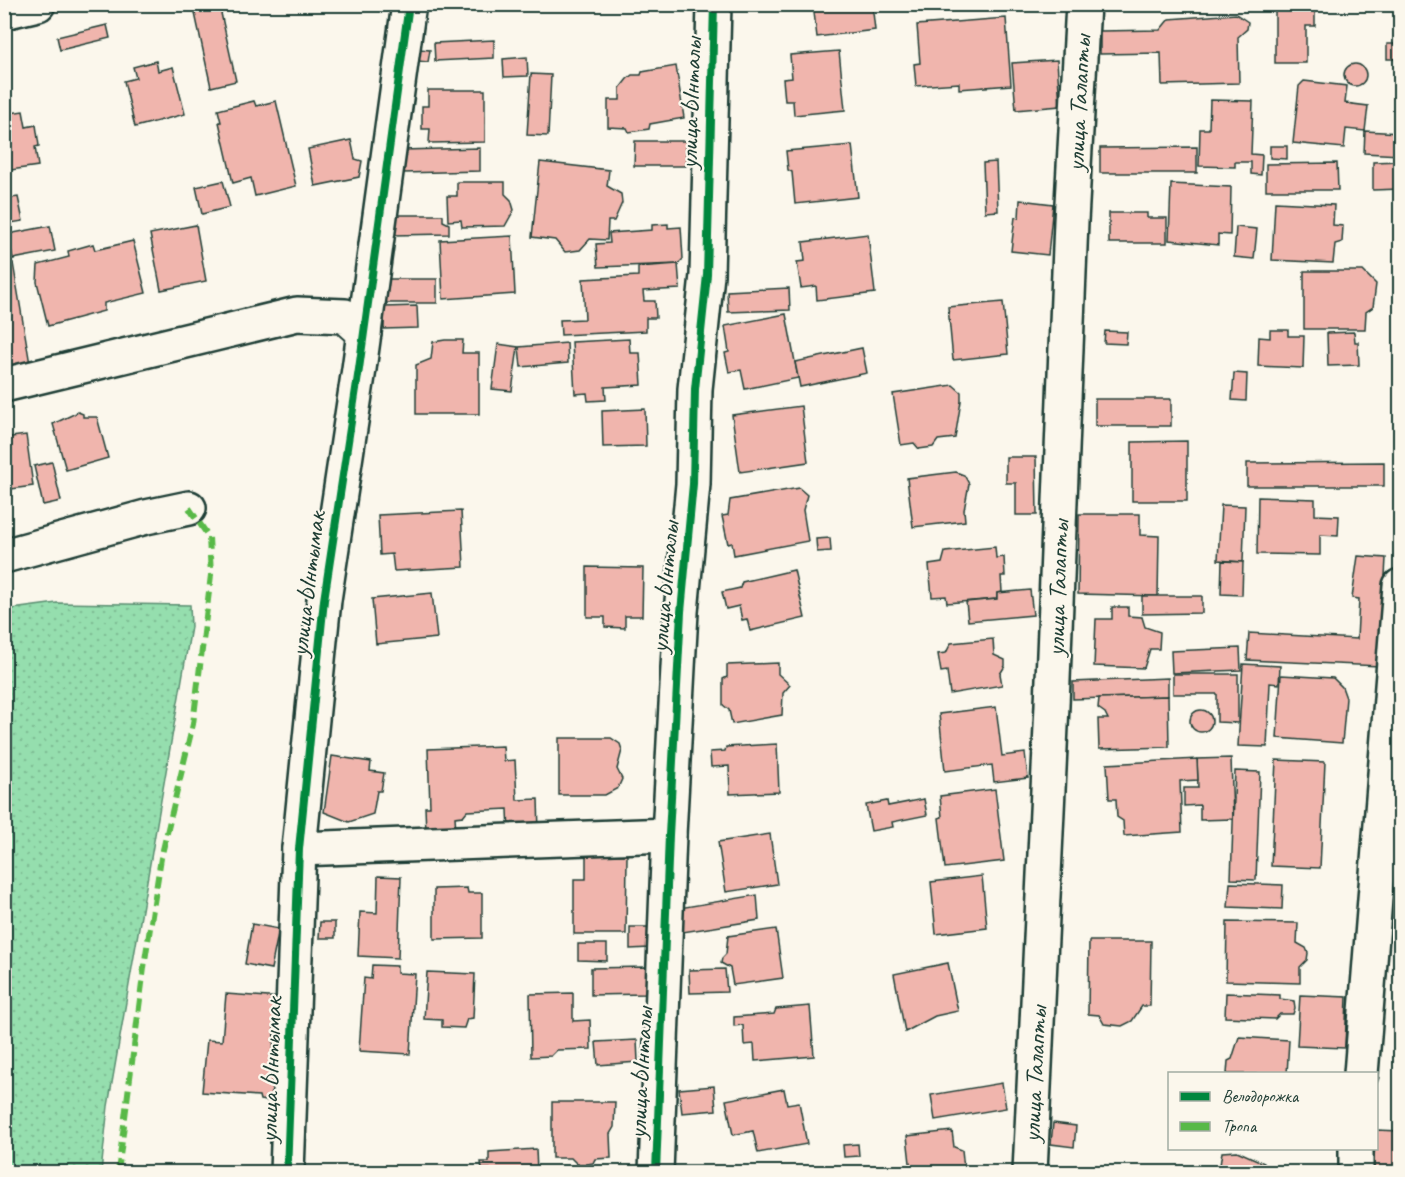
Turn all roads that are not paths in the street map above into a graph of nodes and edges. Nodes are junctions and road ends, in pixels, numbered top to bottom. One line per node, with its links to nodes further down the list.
1 (38, 4): 5 (street)
2 (409, 4): 6 (street, улица Ынтымак)
3 (714, 4): 11 (street, улица Ынталы)
4 (1083, 4): 17 (street, улица Талапты)
5 (4, 12)
6 (364, 333): 7 (street); 12 (street, улица Ынтымак)
7 (4, 385)
8 (189, 508): 9 (street)
9 (4, 556)
10 (1401, 586): 13 (street)
11 (669, 835): 12 (street); 16 (street, улица Ынталы)
12 (299, 849): 15 (street, улица Ынтымак)
13 (1361, 1072)
14 (1356, 1150): 18 (street)
15 (287, 1173)
16 (656, 1173)
17 (1030, 1173)
18 (1356, 1173)

